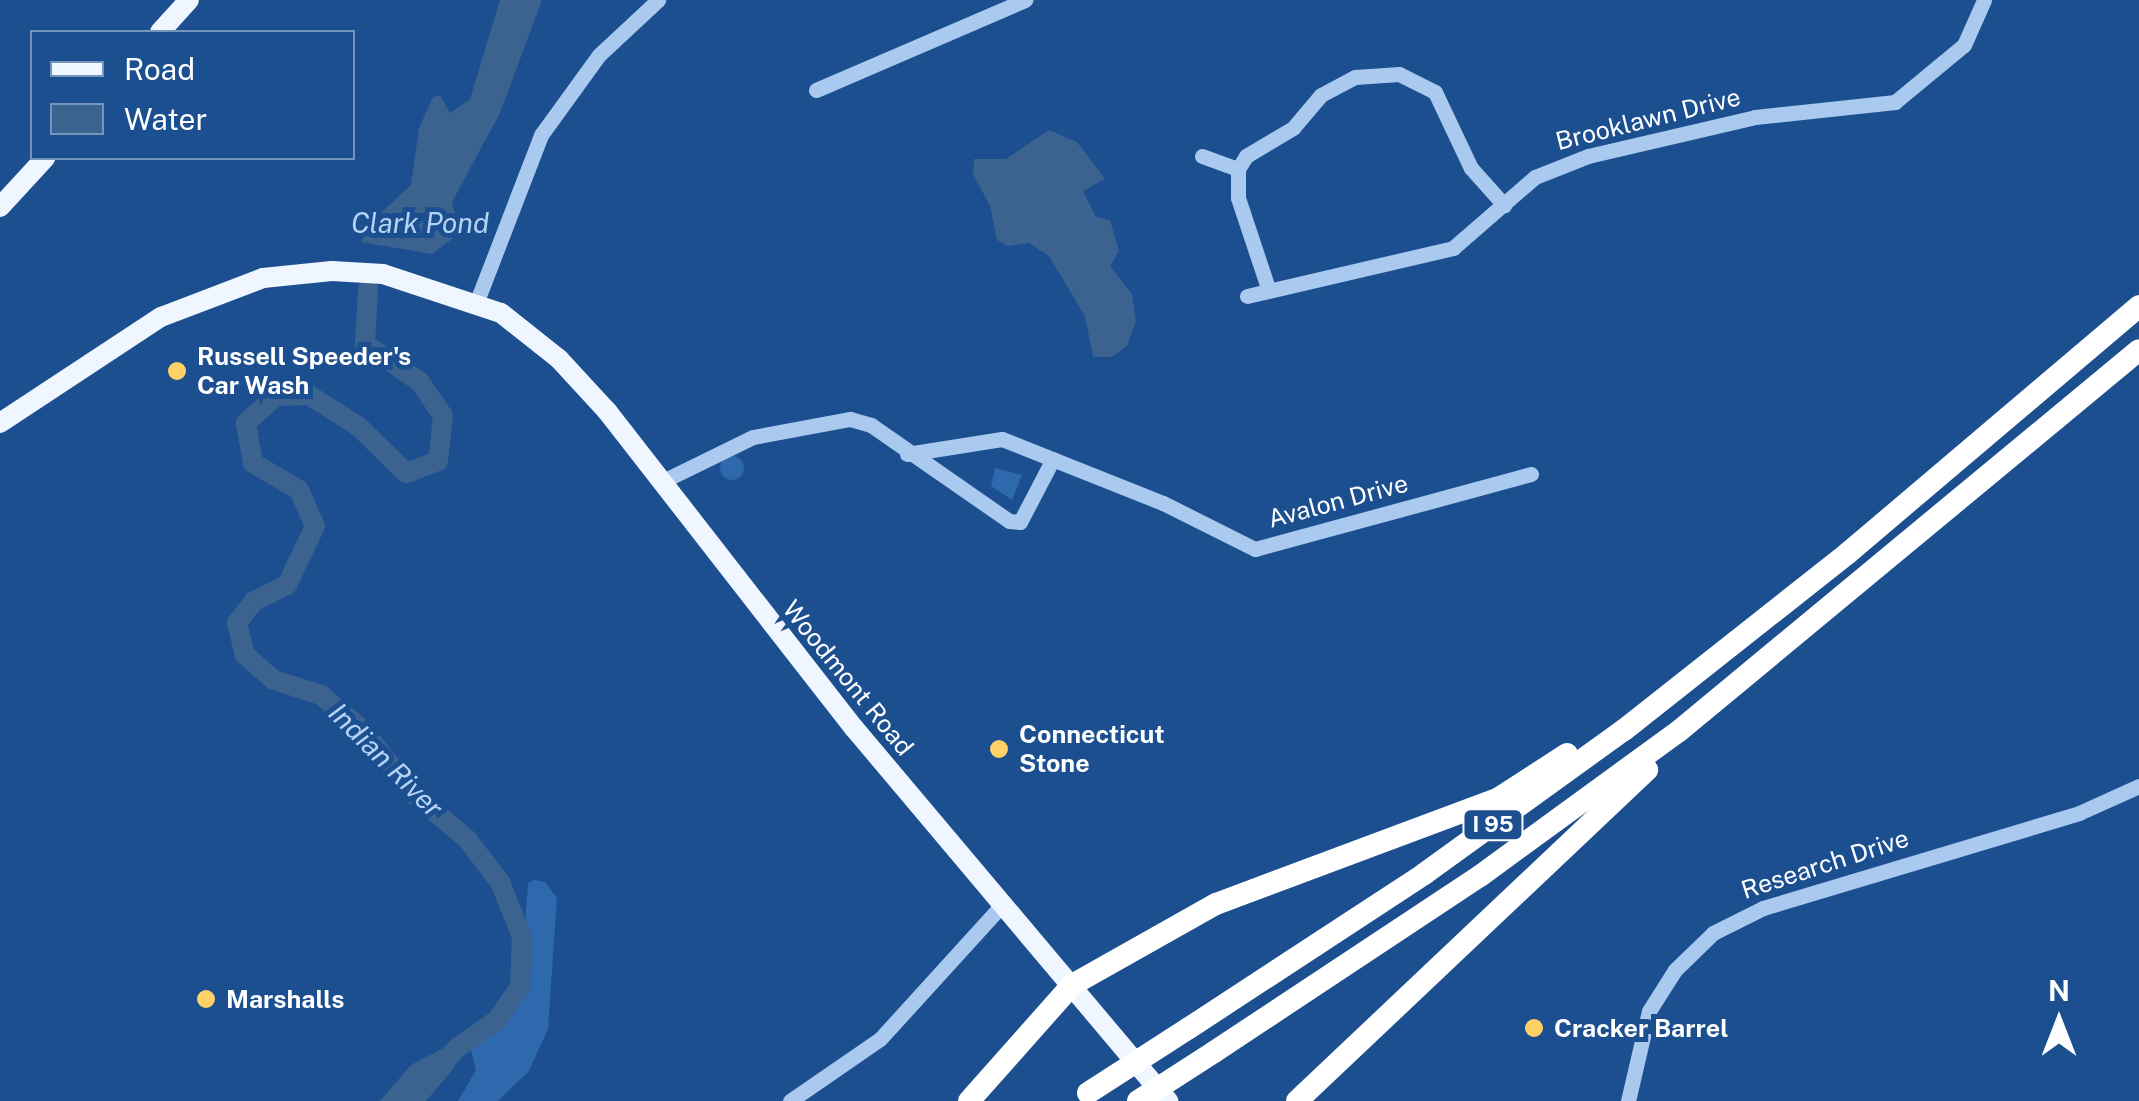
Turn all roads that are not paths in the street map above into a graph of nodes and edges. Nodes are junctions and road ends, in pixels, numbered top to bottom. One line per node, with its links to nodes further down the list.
1 (189, 0): 5 (main road)
2 (658, 0): 14 (street)
3 (1024, 0): 6 (street)
4 (1984, 0): 10 (street, Brooklawn Drive)
5 (162, 30)
6 (816, 90)
7 (1202, 156): 9 (street)
8 (43, 160): 11 (main road)
9 (1238, 168): 10 (street); 12 (street)
10 (1504, 205): 12 (street, Brooklawn Drive)
11 (0, 207)
12 (1268, 288): 13 (street, Brooklawn Drive)
13 (1248, 296)
14 (478, 300): 17 (main road); 21 (main road, Woodmont Road)
15 (2139, 306): 22 (highway, I 95)
16 (2139, 350): 23 (highway, I 95)
17 (0, 422)
18 (907, 454): 19 (street, Avalon Drive); 19 (street); 21 (street)
19 (1053, 459): 20 (street, Avalon Drive)
20 (1532, 474)
21 (663, 482): 25 (main road, Woodmont Road)
22 (1785, 605): 26 (highway); 27 (highway, I 95, bridge)
23 (1744, 680): 30 (highway, I 95, bridge); 32 (highway)
24 (2139, 786): 33 (street, Research Drive)
25 (1002, 905): 26 (main road, Woodmont Road); 28 (street)
26 (1072, 985): 29 (highway); 31 (main road, Woodmont Road)
27 (1082, 1097)
28 (790, 1101)
29 (969, 1101)
30 (1138, 1101)
31 (1168, 1101)
32 (1297, 1101)
33 (1628, 1101)

